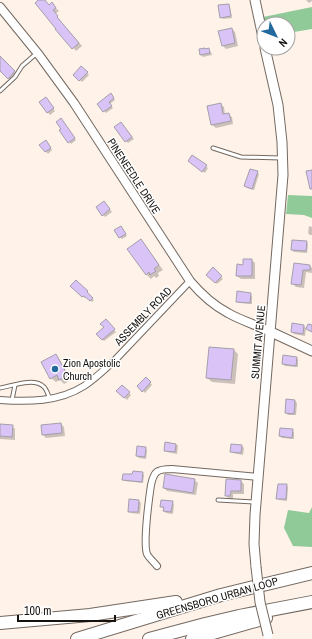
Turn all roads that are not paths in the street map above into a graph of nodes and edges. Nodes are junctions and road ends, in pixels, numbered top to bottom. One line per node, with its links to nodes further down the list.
1 (254, 0): 3 (main road)
2 (0, 7): 4 (street, PINENEEDLE DRIVE)
3 (258, 16)
4 (37, 53): 6 (lane); 9 (street, PINENEEDLE DRIVE)
5 (267, 56): 8 (main road, SUMMIT AVENUE)
6 (0, 91)
7 (213, 148): 8 (lane)
8 (283, 158): 10 (main road, SUMMIT AVENUE)
9 (190, 281): 10 (street, PINENEEDLE DRIVE); 14 (street, ASSEMBLY ROAD)
10 (270, 332): 11 (main road); 17 (main road, SUMMIT AVENUE)
11 (312, 351)
12 (15, 385): 13 (lane); 14 (lane); 16 (lane)
13 (0, 388)
14 (50, 399): 16 (street, ASSEMBLY ROAD)
15 (0, 400): 16 (street, ASSEMBLY ROAD)
16 (12, 400)
17 (258, 478): 19 (main road, SUMMIT AVENUE); 20 (street)
18 (218, 500): 19 (lane)
19 (256, 502): 25 (main road, SUMMIT AVENUE, bridge)
20 (157, 566)
21 (312, 573): 22 (highway, GREENSBORO URBAN LOOP)
22 (221, 595): 24 (highway); 26 (highway, GREENSBORO URBAN LOOP)
23 (312, 603): 27 (highway, GREENSBORO URBAN LOOP); 28 (highway)
24 (0, 623)
25 (269, 637)
26 (78, 639)
27 (149, 639)
28 (192, 639)

